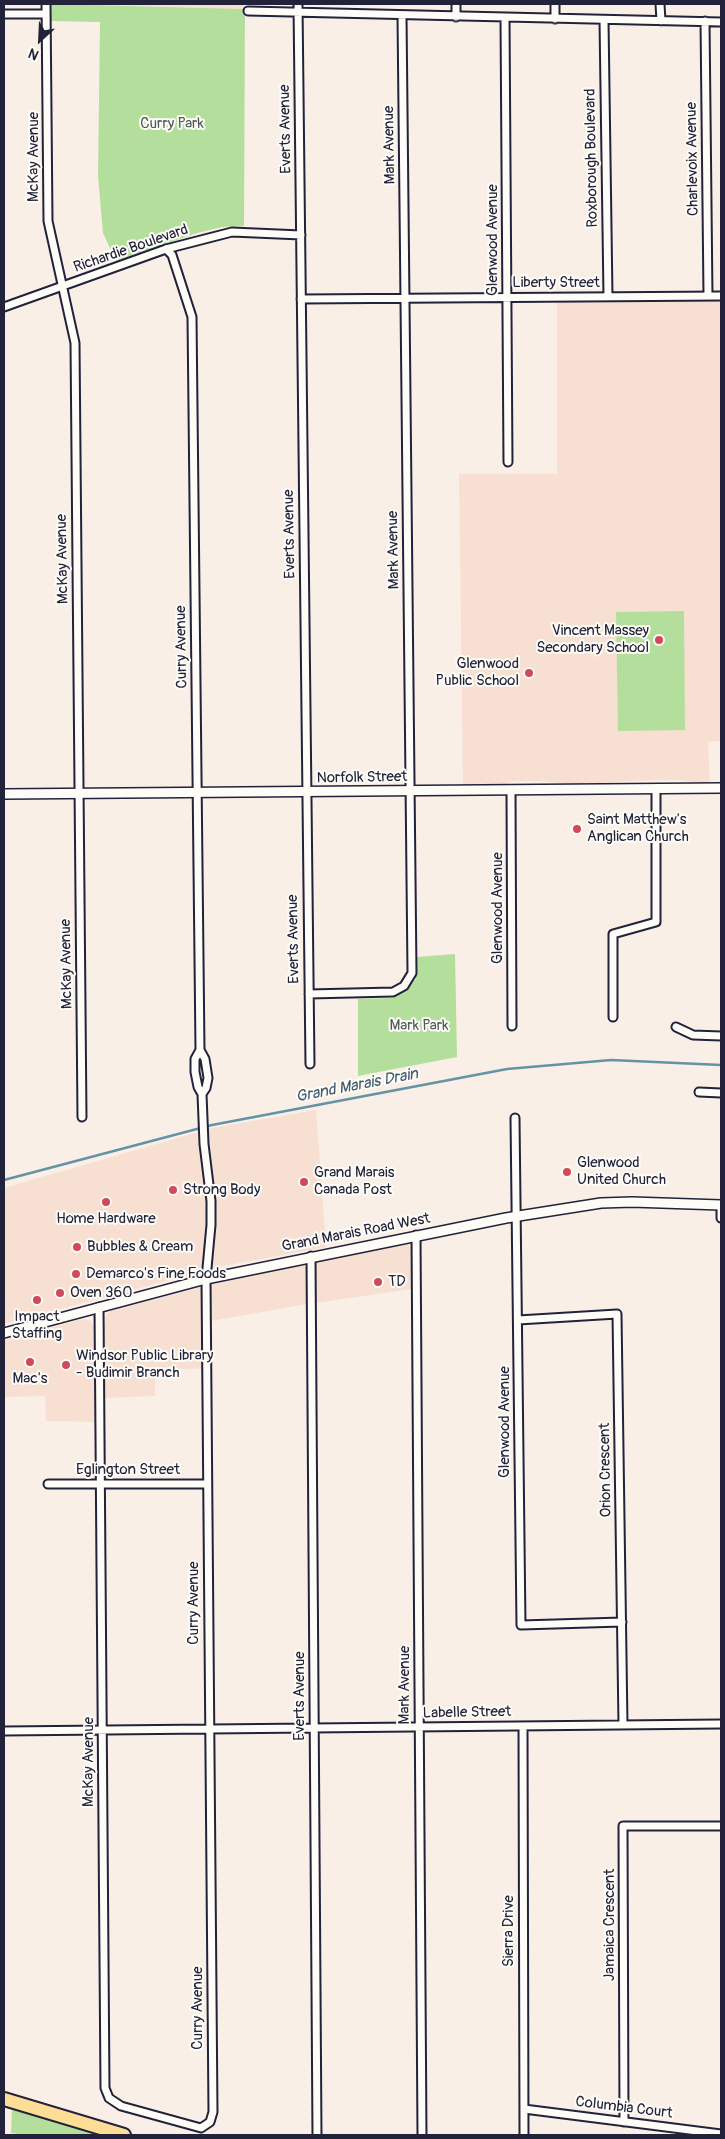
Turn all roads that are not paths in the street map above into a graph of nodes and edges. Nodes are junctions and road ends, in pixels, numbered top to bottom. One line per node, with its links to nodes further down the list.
1 (46, 4): 9 (street, McKay Avenue)
2 (298, 4): 7 (street, Everts Avenue)
3 (456, 4): 11 (street)
4 (555, 4): 13 (street)
5 (660, 4): 15 (street)
6 (248, 11): 7 (street)
7 (298, 12): 10 (street); 18 (street, Everts Avenue)
8 (4, 14): 9 (street)
9 (46, 14): 20 (street, McKay Avenue)
10 (402, 15): 11 (street); 25 (street, Mark Avenue)
11 (456, 17): 12 (street)
12 (505, 18): 13 (street); 23 (street, Glenwood Avenue)
13 (555, 19): 14 (street)
14 (604, 20): 15 (street); 24 (street, Roxborough Boulevard)
15 (661, 21): 16 (street)
16 (705, 21): 17 (street); 21 (street, Charlevoix Avenue)
17 (721, 22)
18 (301, 235): 19 (street, Richardie Boulevard); 26 (street, Everts Avenue)
19 (166, 249): 20 (street, Richardie Boulevard); 34 (street, Curry Avenue)
20 (63, 287): 27 (street, Richardie Boulevard); 36 (street, McKay Avenue)
21 (708, 296): 22 (street, Liberty Street); 24 (street, Liberty Street)
22 (721, 296)
23 (507, 297): 24 (street, Liberty Street); 25 (street, Liberty Street); 28 (street, Glenwood Avenue)
24 (608, 297)
25 (405, 298): 26 (street, Liberty Street); 32 (street, Mark Avenue)
26 (301, 299): 33 (street, Everts Avenue)
27 (4, 307)
28 (508, 462)
29 (721, 788): 30 (street, Norfolk Street)
30 (656, 789): 31 (street, Norfolk Street); 38 (street)
31 (511, 790): 32 (street, Norfolk Street); 39 (street, Glenwood Avenue)
32 (410, 791): 33 (street, Norfolk Street); 37 (street, Mark Avenue)
33 (306, 792): 34 (street, Norfolk Street); 37 (street, Everts Avenue)
34 (197, 793): 36 (street, Norfolk Street); 42 (street, Curry Avenue)
35 (4, 794): 36 (street, Norfolk Street)
36 (79, 794): 47 (street, McKay Avenue)
37 (309, 994): 43 (street, Everts Avenue)
38 (613, 1017)
39 (512, 1026)
40 (676, 1027): 41 (street)
41 (721, 1036)
42 (200, 1050): 46 (street, Curry Avenue); 46 (street, Curry Avenue)
43 (310, 1064)
44 (699, 1092): 45 (street)
45 (721, 1093)
46 (202, 1094): 55 (street, Curry Avenue)
47 (82, 1117)
48 (515, 1118): 51 (street, Glenwood Avenue)
49 (721, 1205): 51 (street, Grand Marais Road West)
50 (721, 1210): 52 (street)
51 (517, 1216): 53 (street, Grand Marais Road West); 57 (street, Glenwood Avenue)
52 (721, 1218)
53 (416, 1235): 54 (street, Grand Marais Road West); 66 (street, Mark Avenue)
54 (311, 1256): 55 (street, Grand Marais Road West); 67 (street, Everts Avenue)
55 (206, 1278): 56 (street, Grand Marais Road West); 61 (street, Curry Avenue)
56 (99, 1307): 58 (street, Grand Marais Road West); 60 (street, McKay Avenue)
57 (518, 1320): 62 (street, Glenwood Avenue); 62 (street, Orion Crescent)
58 (4, 1333)
59 (48, 1484): 60 (street, Eglington Street)
60 (100, 1484): 61 (street, Eglington Street); 69 (street, McKay Avenue)
61 (207, 1484): 68 (street, Curry Avenue)
62 (622, 1622): 64 (street, Orion Crescent)
63 (721, 1724): 64 (street, Labelle Street)
64 (623, 1725): 65 (street, Labelle Street)
65 (523, 1726): 66 (street, Labelle Street); 73 (street, Sierra Drive)
66 (419, 1727): 67 (street, Labelle Street); 79 (street, Mark Avenue)
67 (314, 1728): 68 (street, Labelle Street); 78 (street, Everts Avenue)
68 (209, 1729): 69 (street, Labelle Street); 74 (street, Curry Avenue)
69 (102, 1730): 70 (street, Labelle Street); 74 (street, McKay Avenue)
70 (4, 1731)
71 (721, 1826): 75 (street, Jamaica Crescent)
72 (4, 2099): 77 (highway)
73 (524, 2109): 75 (street, Columbia Court); 80 (street, Sierra Drive)
74 (213, 2112)
75 (624, 2122): 76 (street, Columbia Court)
76 (721, 2134)
77 (124, 2135)
78 (317, 2135)
79 (422, 2135)
80 (524, 2135)

